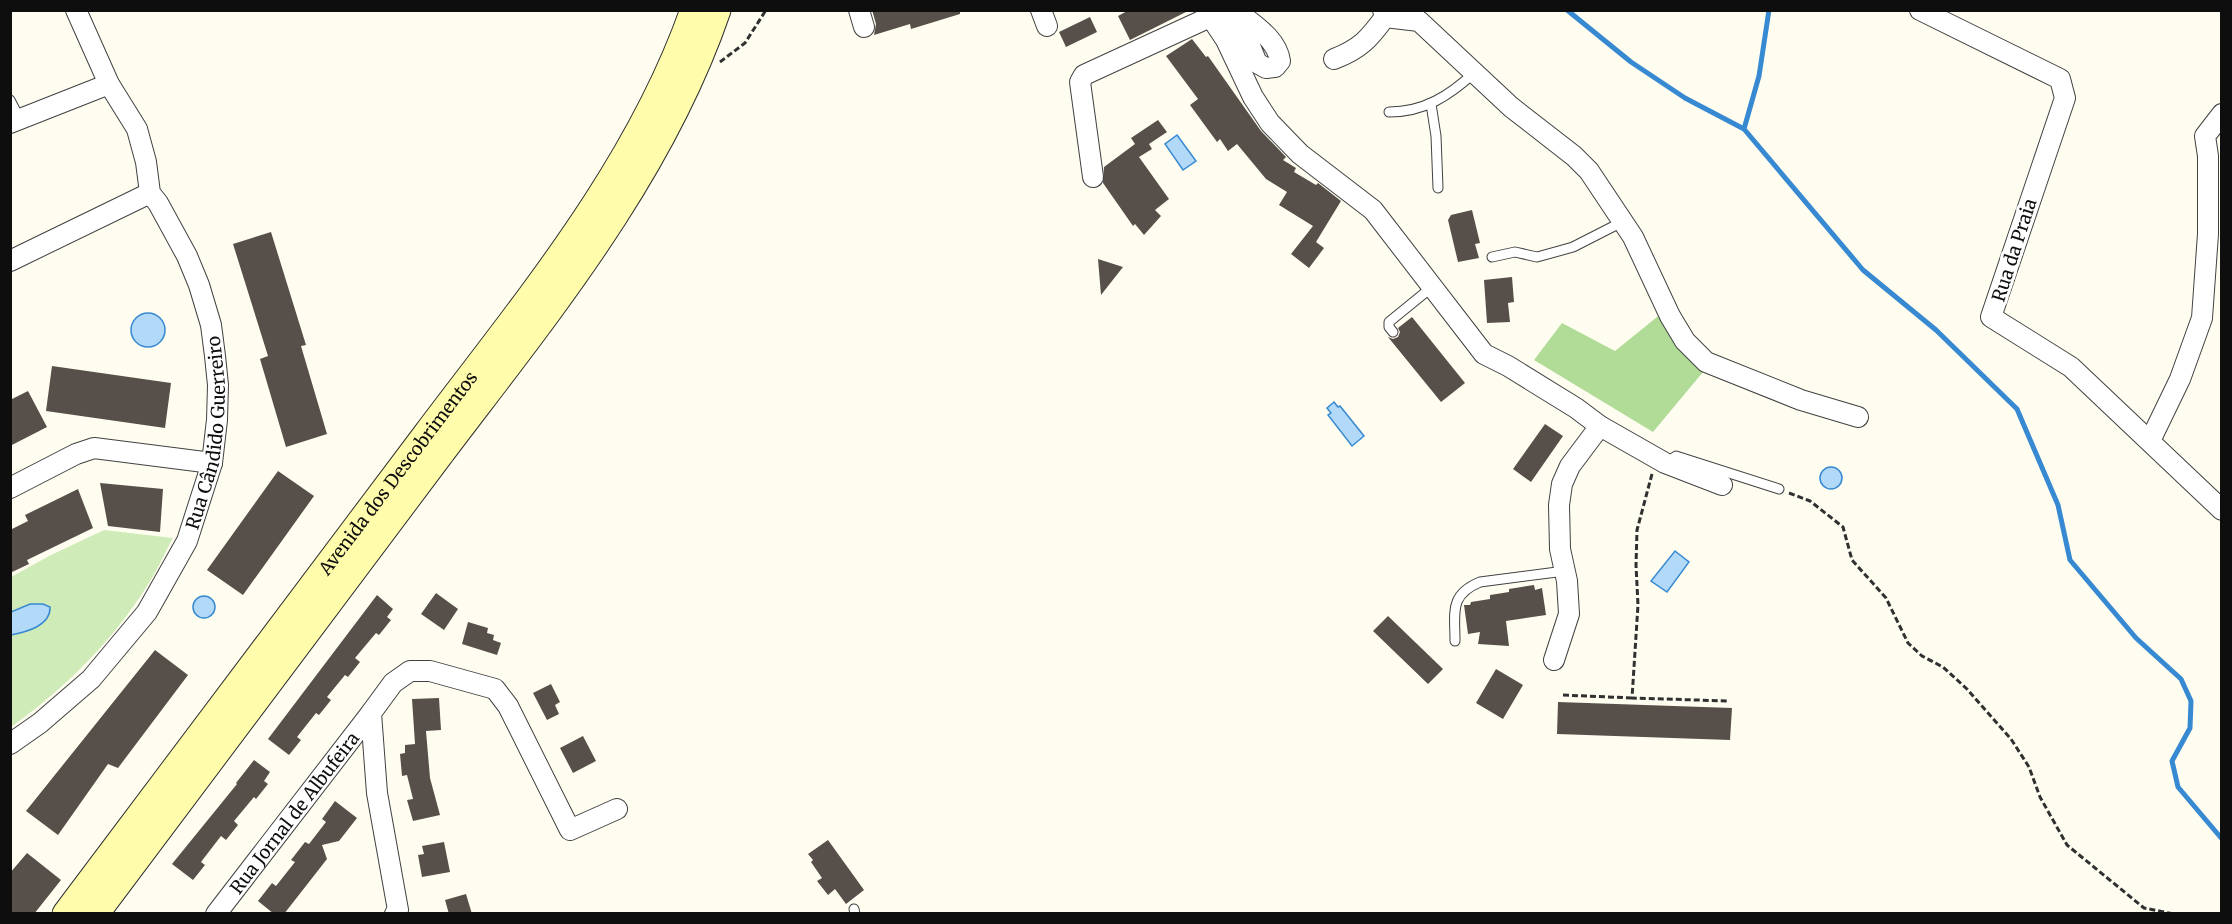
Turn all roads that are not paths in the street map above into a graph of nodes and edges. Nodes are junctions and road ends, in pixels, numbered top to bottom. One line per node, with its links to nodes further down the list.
1 (76, 10): 10 (street, Rua Cândido Guerreiro)
2 (694, 10): 41 (street, Avenida dos Descobrimentos)
3 (717, 10): 42 (street, Avenida dos Descobrimentos)
4 (1235, 10): 6 (street)
5 (1920, 10): 26 (street, Rua da Praia)
6 (1215, 13): 16 (street); 22 (street)
7 (1384, 14): 8 (street); 9 (street)
8 (1334, 59)
9 (1475, 72): 12 (lane); 19 (street)
10 (109, 84): 15 (street); 18 (street, Rua Cândido Guerreiro)
11 (10, 99): 15 (lane)
12 (1431, 104): 13 (lane); 17 (lane)
13 (1389, 112)
14 (2222, 114): 26 (street)
15 (15, 122)
16 (1094, 177)
17 (1438, 188)
18 (150, 193): 21 (street); 27 (street, Rua Cândido Guerreiro)
19 (1623, 221): 20 (lane); 24 (street)
20 (1492, 257)
21 (10, 261)
22 (1432, 287): 23 (lane); 25 (street)
23 (1393, 332)
24 (1858, 417)
25 (1600, 426): 28 (street); 33 (street)
26 (2150, 441): 32 (street, Rua da Praia)
27 (212, 463): 30 (street); 37 (street, Rua Cândido Guerreiro)
28 (1660, 465): 29 (street); 31 (lane)
29 (1722, 485)
30 (10, 488)
31 (1779, 489)
32 (2222, 510)
33 (1565, 571): 34 (lane); 35 (street)
34 (1455, 641)
35 (1554, 660)
36 (371, 713): 38 (street, Rua Jornal de Albufeira); 39 (street, Rua Jornal de Albufeira); 40 (street, Rua Jornal de Albufeira)
37 (10, 744)
38 (617, 808)
39 (229, 905): 43 (street, Rua Jornal de Albufeira)
40 (398, 912)
41 (66, 914)
42 (95, 914)
43 (216, 914)

